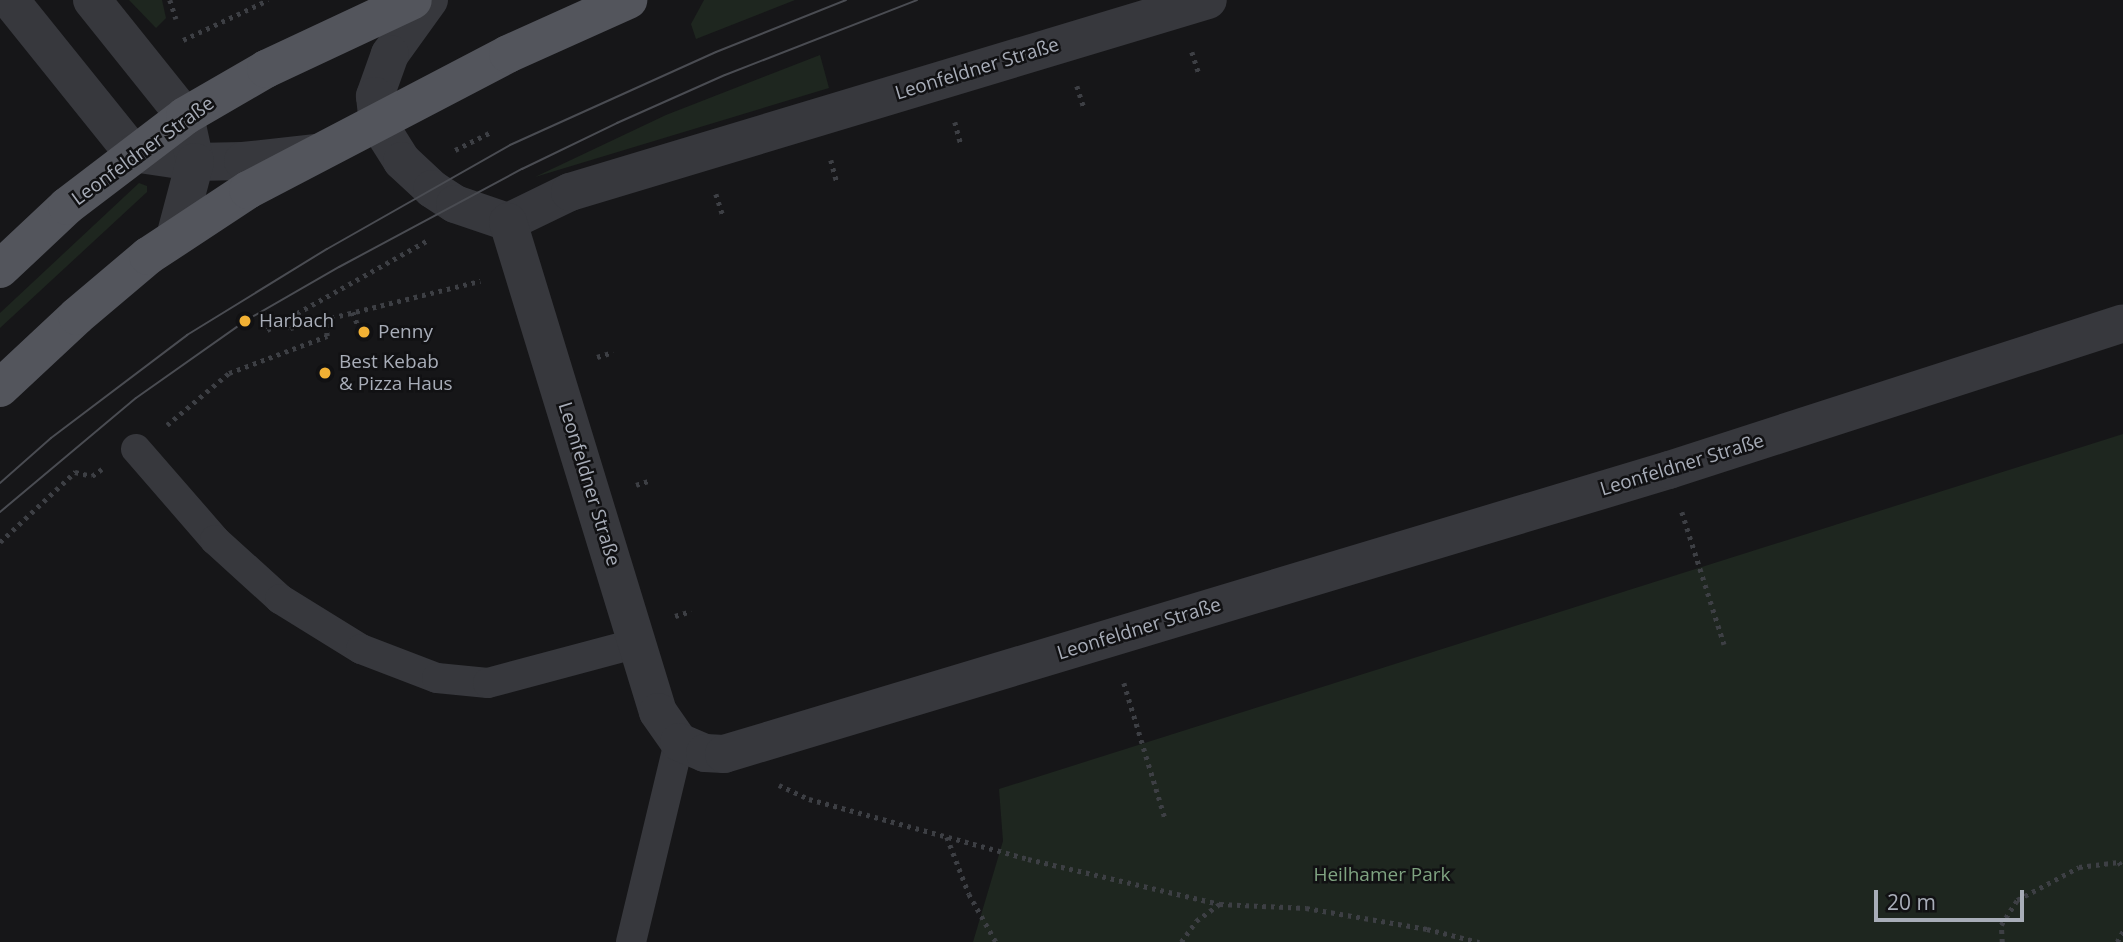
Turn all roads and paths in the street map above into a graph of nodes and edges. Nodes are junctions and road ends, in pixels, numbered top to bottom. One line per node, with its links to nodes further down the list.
1 (10, 0): 15 (street)
2 (92, 0): 11 (street)
3 (170, 0): 9 (path)
4 (268, 0): 10 (path)
5 (413, 0): 11 (main road, Leonfeldner Straße)
6 (429, 0): 12 (street)
7 (628, 0): 12 (main road)
8 (1208, 0): 18 (street, Leonfeldner Straße)
9 (176, 19)
10 (180, 41)
11 (185, 116): 15 (main road, Leonfeldner Straße); 17 (street)
12 (378, 123): 16 (main road); 18 (street)
13 (493, 131): 14 (path)
14 (451, 152)
15 (133, 153): 17 (street); 21 (main road, Leonfeldner Straße)
16 (317, 153): 17 (street); 19 (main road)
17 (195, 162): 19 (street)
18 (508, 222): 34 (street, Leonfeldner Straße)
19 (175, 237): 29 (main road)
20 (432, 237): 25 (path)
21 (0, 269)
22 (493, 278): 23 (path)
23 (354, 312): 24 (path); 27 (path)
24 (325, 319): 25 (path); 30 (path)
25 (281, 322): 28 (path)
26 (2123, 323): 31 (street, Leonfeldner Straße)
27 (358, 326)
28 (267, 330)
29 (0, 388)
30 (136, 449): 32 (path); 34 (lane)
31 (1669, 470): 33 (street, Leonfeldner Straße); 35 (path)
32 (0, 542)
33 (1111, 637): 36 (street, Leonfeldner Straße); 38 (path)
34 (637, 643): 36 (street, Leonfeldner Straße)
35 (1724, 644)
36 (679, 742): 43 (lane)
37 (775, 783): 39 (path)
38 (1166, 821)
39 (947, 837): 41 (path); 44 (path)
40 (2123, 867): 47 (path)
41 (1220, 904): 45 (path); 46 (path)
42 (2123, 931): 48 (path)
43 (631, 942)
44 (996, 942)
45 (1181, 942)
46 (1479, 942)
47 (2002, 942)
48 (2117, 942)

